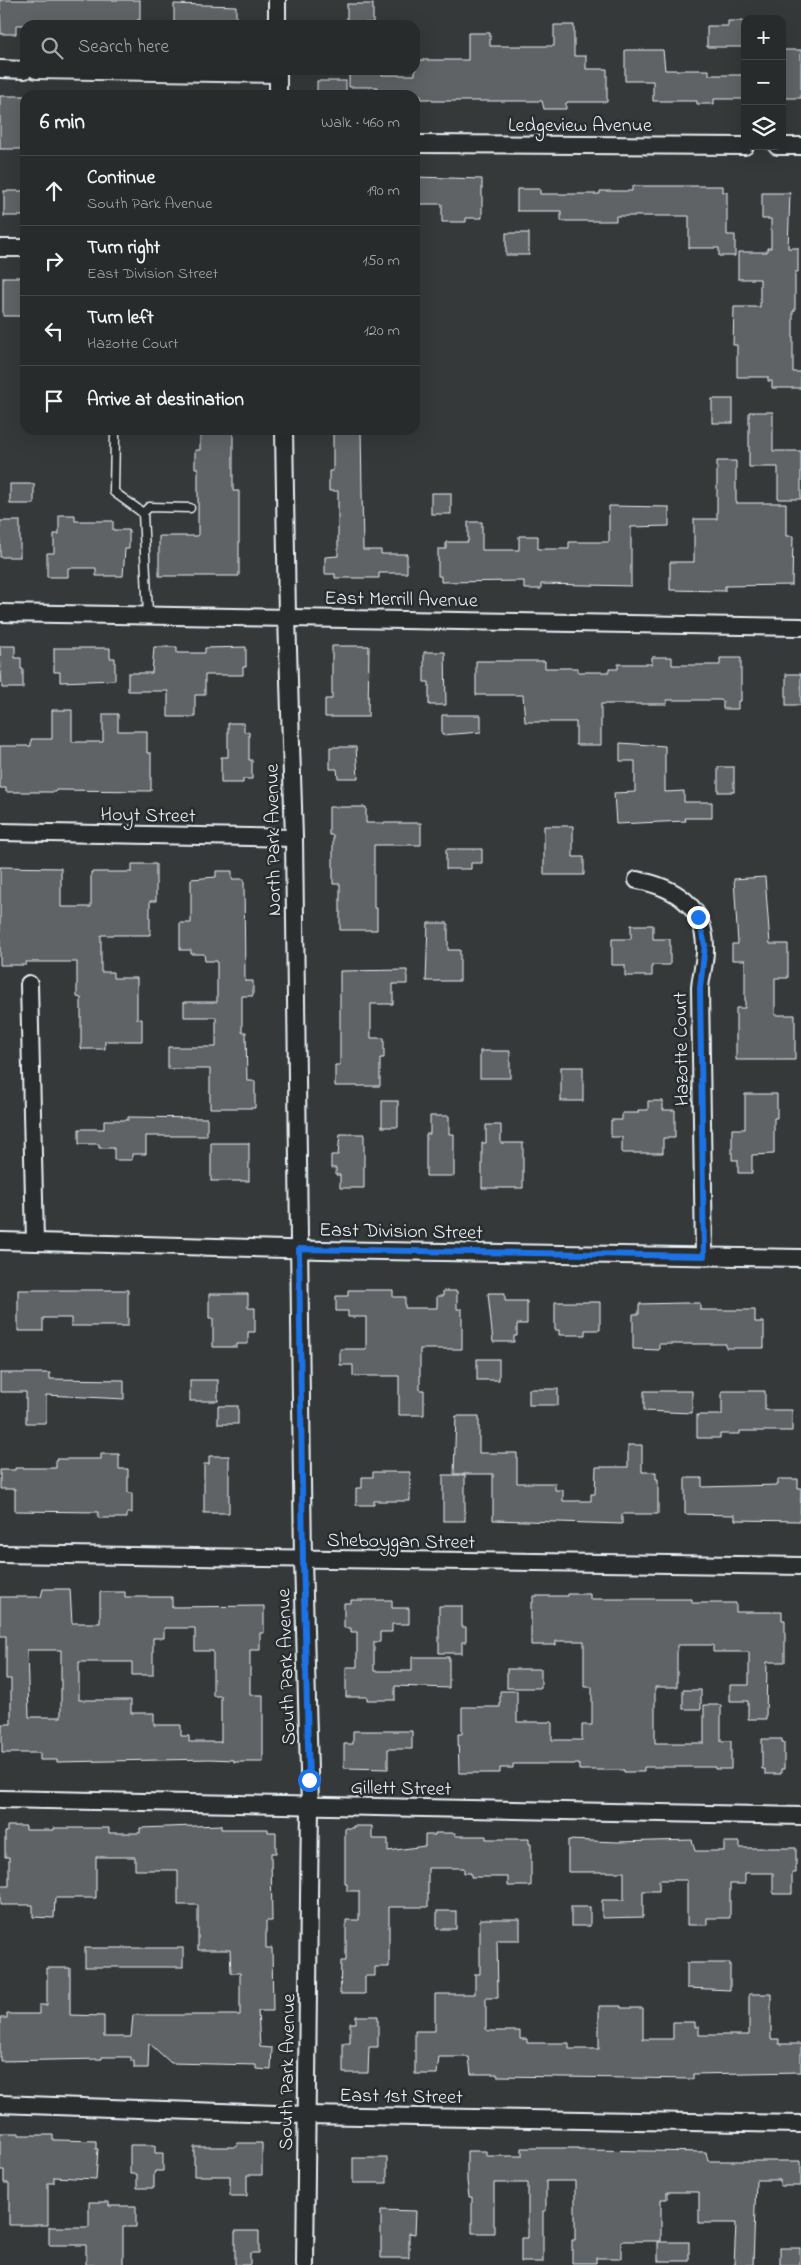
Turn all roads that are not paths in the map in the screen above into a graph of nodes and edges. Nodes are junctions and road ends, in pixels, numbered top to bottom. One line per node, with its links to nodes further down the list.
1 (277, 0): 2 (street)
2 (277, 20)
3 (0, 70): 4 (street)
4 (20, 70)
5 (278, 75): 6 (street)
6 (278, 90)
7 (420, 144): 8 (street, Ledgeview Avenue)
8 (741, 146)
9 (786, 146): 10 (street)
10 (801, 146)
11 (0, 248): 12 (street)
12 (20, 248)
13 (284, 435): 19 (street, North Park Avenue)
14 (114, 436): 16 (lane)
15 (190, 508): 16 (lane)
16 (143, 513): 18 (lane)
17 (0, 614): 18 (street, East Merrill Avenue)
18 (148, 615): 19 (street, East Merrill Avenue)
19 (287, 617): 20 (street, East Merrill Avenue); 22 (street, North Park Avenue)
20 (801, 627)
21 (0, 832): 22 (street, Hoyt Street)
22 (294, 838): 27 (street, North Park Avenue)
23 (637, 880): 28 (street, Hazotte Court)
24 (29, 984): 26 (street)
25 (0, 1240): 26 (street, East Division Street)
26 (35, 1241): 27 (street, East Division Street)
27 (299, 1249): 28 (street, East Division Street); 31 (street, South Park Avenue)
28 (704, 1256): 29 (street, East Division Street)
29 (801, 1258)
30 (0, 1554): 31 (street, Sheboygan Street)
31 (303, 1560): 32 (street, Sheboygan Street); 34 (street, South Park Avenue)
32 (801, 1566)
33 (0, 1798): 34 (street, Gillett Street)
34 (310, 1806): 35 (street, Gillett Street); 37 (street, South Park Avenue)
35 (801, 1816)
36 (0, 2104): 37 (street, East 1st Street)
37 (306, 2115): 38 (street, East 1st Street); 39 (street, South Park Avenue)
38 (801, 2124)
39 (305, 2265)

